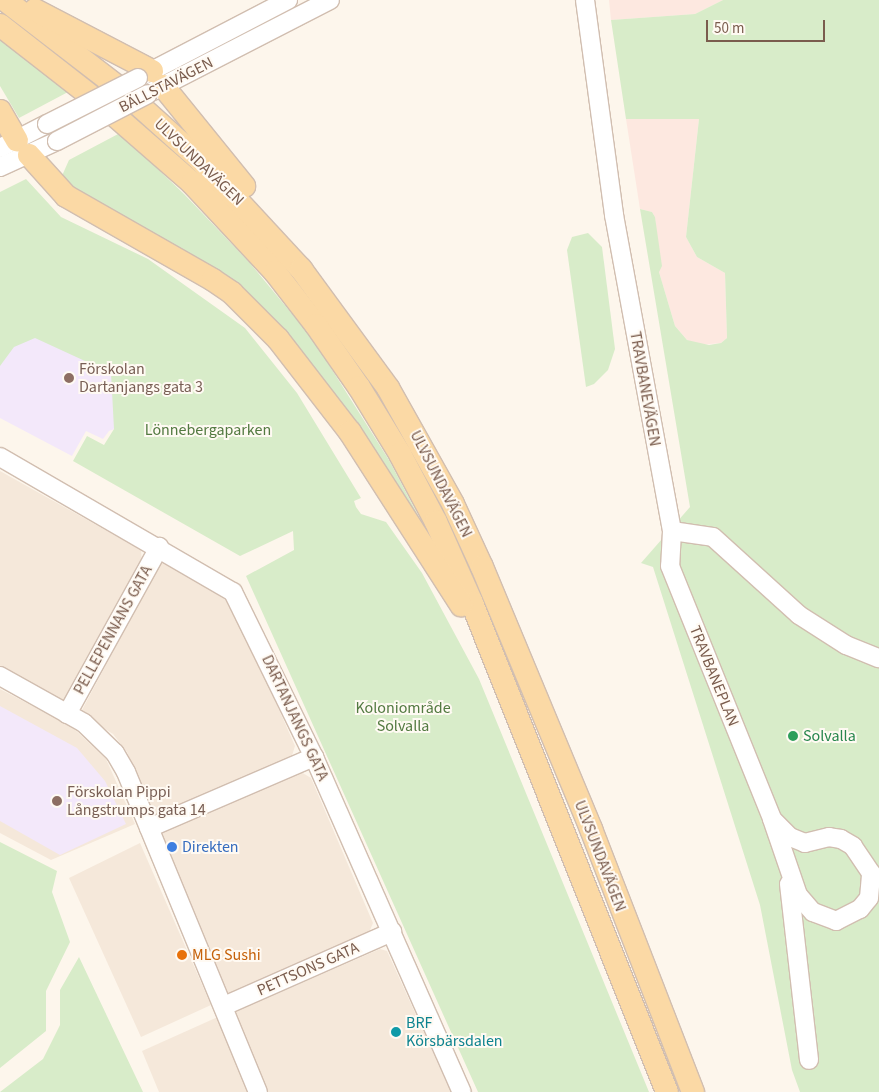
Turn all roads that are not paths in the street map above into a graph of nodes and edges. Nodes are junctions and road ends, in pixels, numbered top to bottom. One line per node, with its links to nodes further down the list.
1 (4, 0): 11 (main road, ULVSUNDAVÄGEN)
2 (15, 0): 7 (main road)
3 (288, 0): 7 (street, BÄLLSTAVÄGEN)
4 (330, 0): 7 (street, BÄLLSTAVÄGEN)
5 (585, 0): 13 (street, TRAVBANEVÄGEN)
6 (0, 25): 15 (main road, ULVSUNDAVÄGEN)
7 (150, 82): 9 (street, BÄLLSTAVÄGEN, bridge); 9 (street, BÄLLSTAVÄGEN, bridge); 11 (main road)
8 (0, 111): 9 (main road)
9 (15, 148): 10 (street, BÄLLSTAVÄGEN); 15 (main road)
10 (0, 167)
11 (326, 301): 29 (main road, ULVSUNDAVÄGEN)
12 (0, 457): 14 (street, DARTANJANGS GATA)
13 (670, 525): 16 (street); 20 (street, TRAVBANEPLAN)
14 (159, 547): 18 (street, PELLEPENNANS GATA); 19 (street, DARTANJANGS GATA)
15 (494, 656): 28 (main road, ULVSUNDAVÄGEN)
16 (879, 658)
17 (0, 676): 18 (street)
18 (67, 714): 21 (street)
19 (314, 757): 21 (street); 23 (street, DARTANJANGS GATA)
20 (772, 819): 22 (street, TRAVBANEPLAN); 22 (street, TRAVBANEPLAN)
21 (150, 828): 24 (street)
22 (788, 874): 25 (street)
23 (392, 932): 24 (street, PETTSONS GATA); 27 (street, DARTANJANGS GATA)
24 (224, 1006): 26 (street)
25 (810, 1060)
26 (258, 1092)
27 (462, 1092)
28 (667, 1092)
29 (693, 1092)

